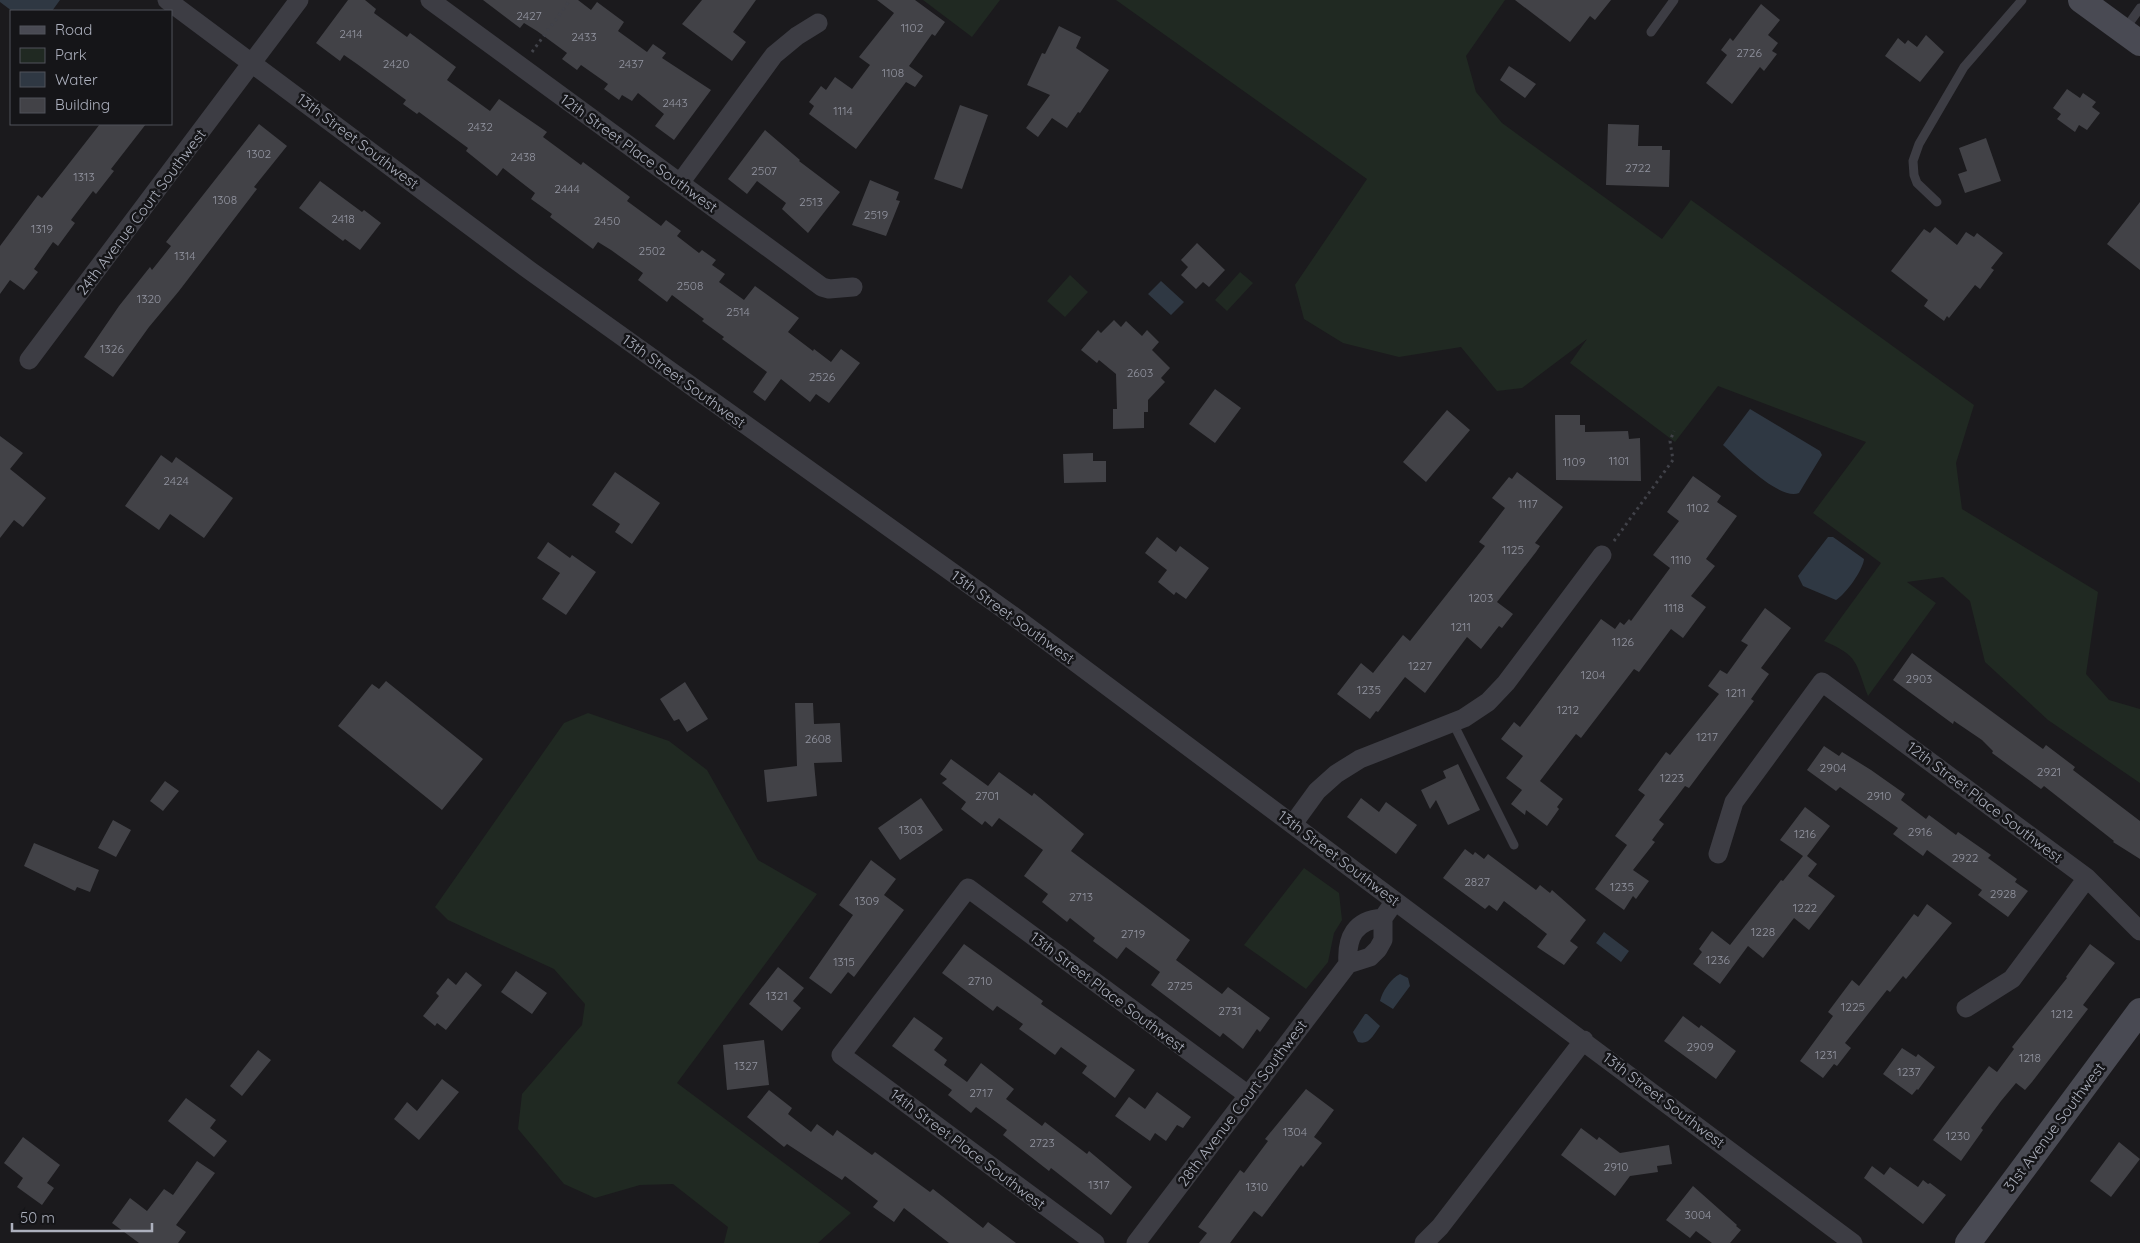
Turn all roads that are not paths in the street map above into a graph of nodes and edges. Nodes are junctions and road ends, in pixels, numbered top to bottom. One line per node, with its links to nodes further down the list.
1 (167, 0): 11 (street, 13th Street Southwest)
2 (299, 0): 11 (street)
3 (430, 0): 12 (street, 12th Street Place Southwest)
4 (1674, 0): 9 (lane)
5 (2022, 0): 13 (lane)
6 (2081, 0): 10 (street)
7 (2140, 8): 10 (lane)
8 (818, 23): 12 (street)
9 (1651, 32)
10 (2132, 37)
11 (253, 63): 15 (street, 24th Avenue Court Southwest); 18 (street, 13th Street Southwest)
12 (680, 183): 14 (street, 12th Street Place Southwest)
13 (1936, 202)
14 (853, 288)
15 (28, 360)
16 (1602, 555): 17 (street)
17 (1453, 723): 18 (street); 19 (lane)
18 (1293, 824): 23 (street, 13th Street Southwest)
19 (1514, 846)
20 (1718, 854): 21 (street, 12th Street Place Southwest)
21 (2087, 878): 25 (street, 12th Street Place Southwest); 27 (street)
22 (968, 888): 30 (street, 13th Street Place Southwest); 31 (street, 14th Street Place Southwest)
23 (1396, 901): 24 (street); 29 (street, 13th Street Southwest)
24 (1383, 918): 26 (street); 26 (street)
25 (2140, 931)
26 (1348, 964): 30 (street, 28th Avenue Court Southwest)
27 (1966, 1008)
28 (2139, 1015): 35 (street, 31st Avenue Southwest)
29 (1584, 1040): 33 (street); 34 (street, 13th Street Southwest)
30 (1248, 1095): 32 (street, 28th Avenue Court Southwest)
31 (1095, 1243)
32 (1136, 1243)
33 (1424, 1243)
34 (1853, 1243)
35 (1968, 1243)

